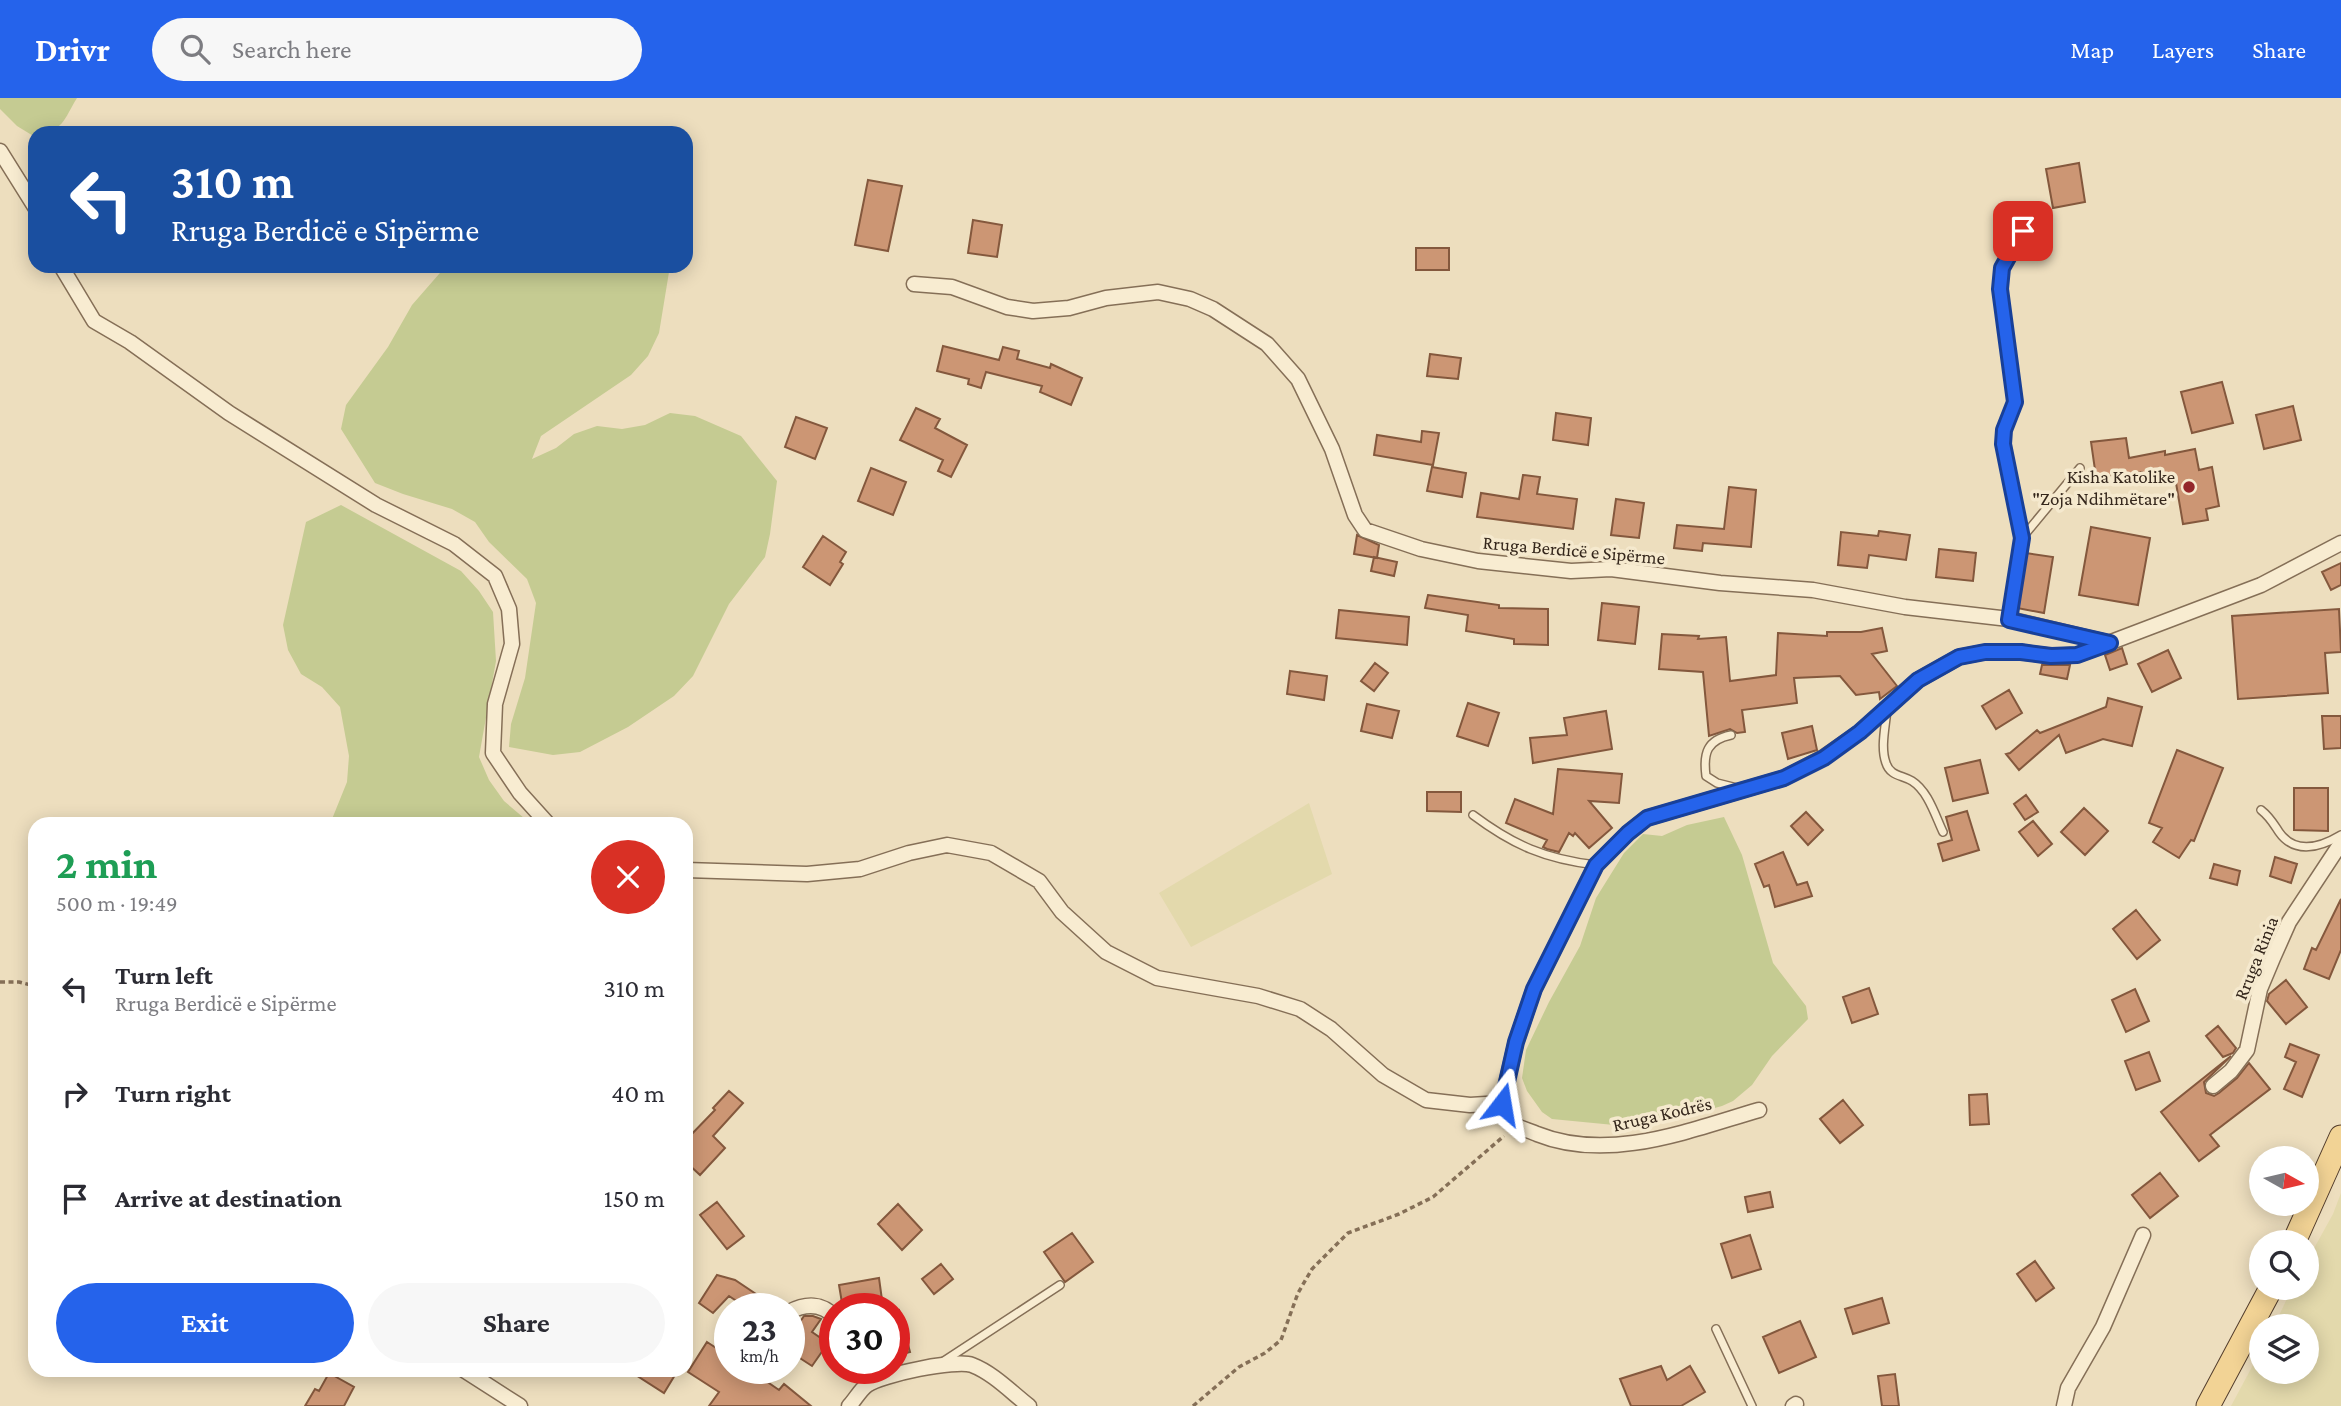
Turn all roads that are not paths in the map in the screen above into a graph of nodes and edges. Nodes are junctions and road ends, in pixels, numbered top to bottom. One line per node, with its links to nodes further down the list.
1 (0, 151): 2 (street)
2 (28, 195)
3 (2034, 213): 7 (lane)
4 (65, 273): 16 (street)
5 (914, 284): 9 (street, Rruga Berdicë e Sipërme)
6 (2080, 468): 7 (lane)
7 (2022, 538): 9 (lane)
8 (2341, 543): 10 (street)
9 (2009, 620): 10 (street, Rruga Berdicë e Sipërme)
10 (2110, 643): 11 (street)
11 (1887, 708): 13 (street); 17 (lane)
12 (1731, 735): 13 (lane)
13 (1743, 790): 20 (street)
14 (2261, 810): 18 (lane)
15 (1473, 815): 20 (lane)
16 (542, 817)
17 (1943, 832)
18 (2341, 835)
19 (2341, 843): 22 (street, Rruga Rinia)
20 (1596, 865): 23 (street)
21 (693, 870): 23 (street)
22 (2213, 1086)
23 (1502, 1104): 24 (street, Rruga Kodrës)
24 (1759, 1110)
25 (2341, 1137): 26 (main road)
26 (2299, 1230)
27 (2143, 1235): 38 (street)
28 (1060, 1285): 31 (lane)
29 (2265, 1300): 39 (main road)
30 (1716, 1329): 37 (lane)
31 (937, 1366): 33 (street); 36 (street)
32 (475, 1377): 34 (street)
33 (867, 1385): 35 (street)
34 (520, 1406)
35 (849, 1406)
36 (1029, 1406)
37 (1752, 1406)
38 (2064, 1406)
39 (2208, 1406)

